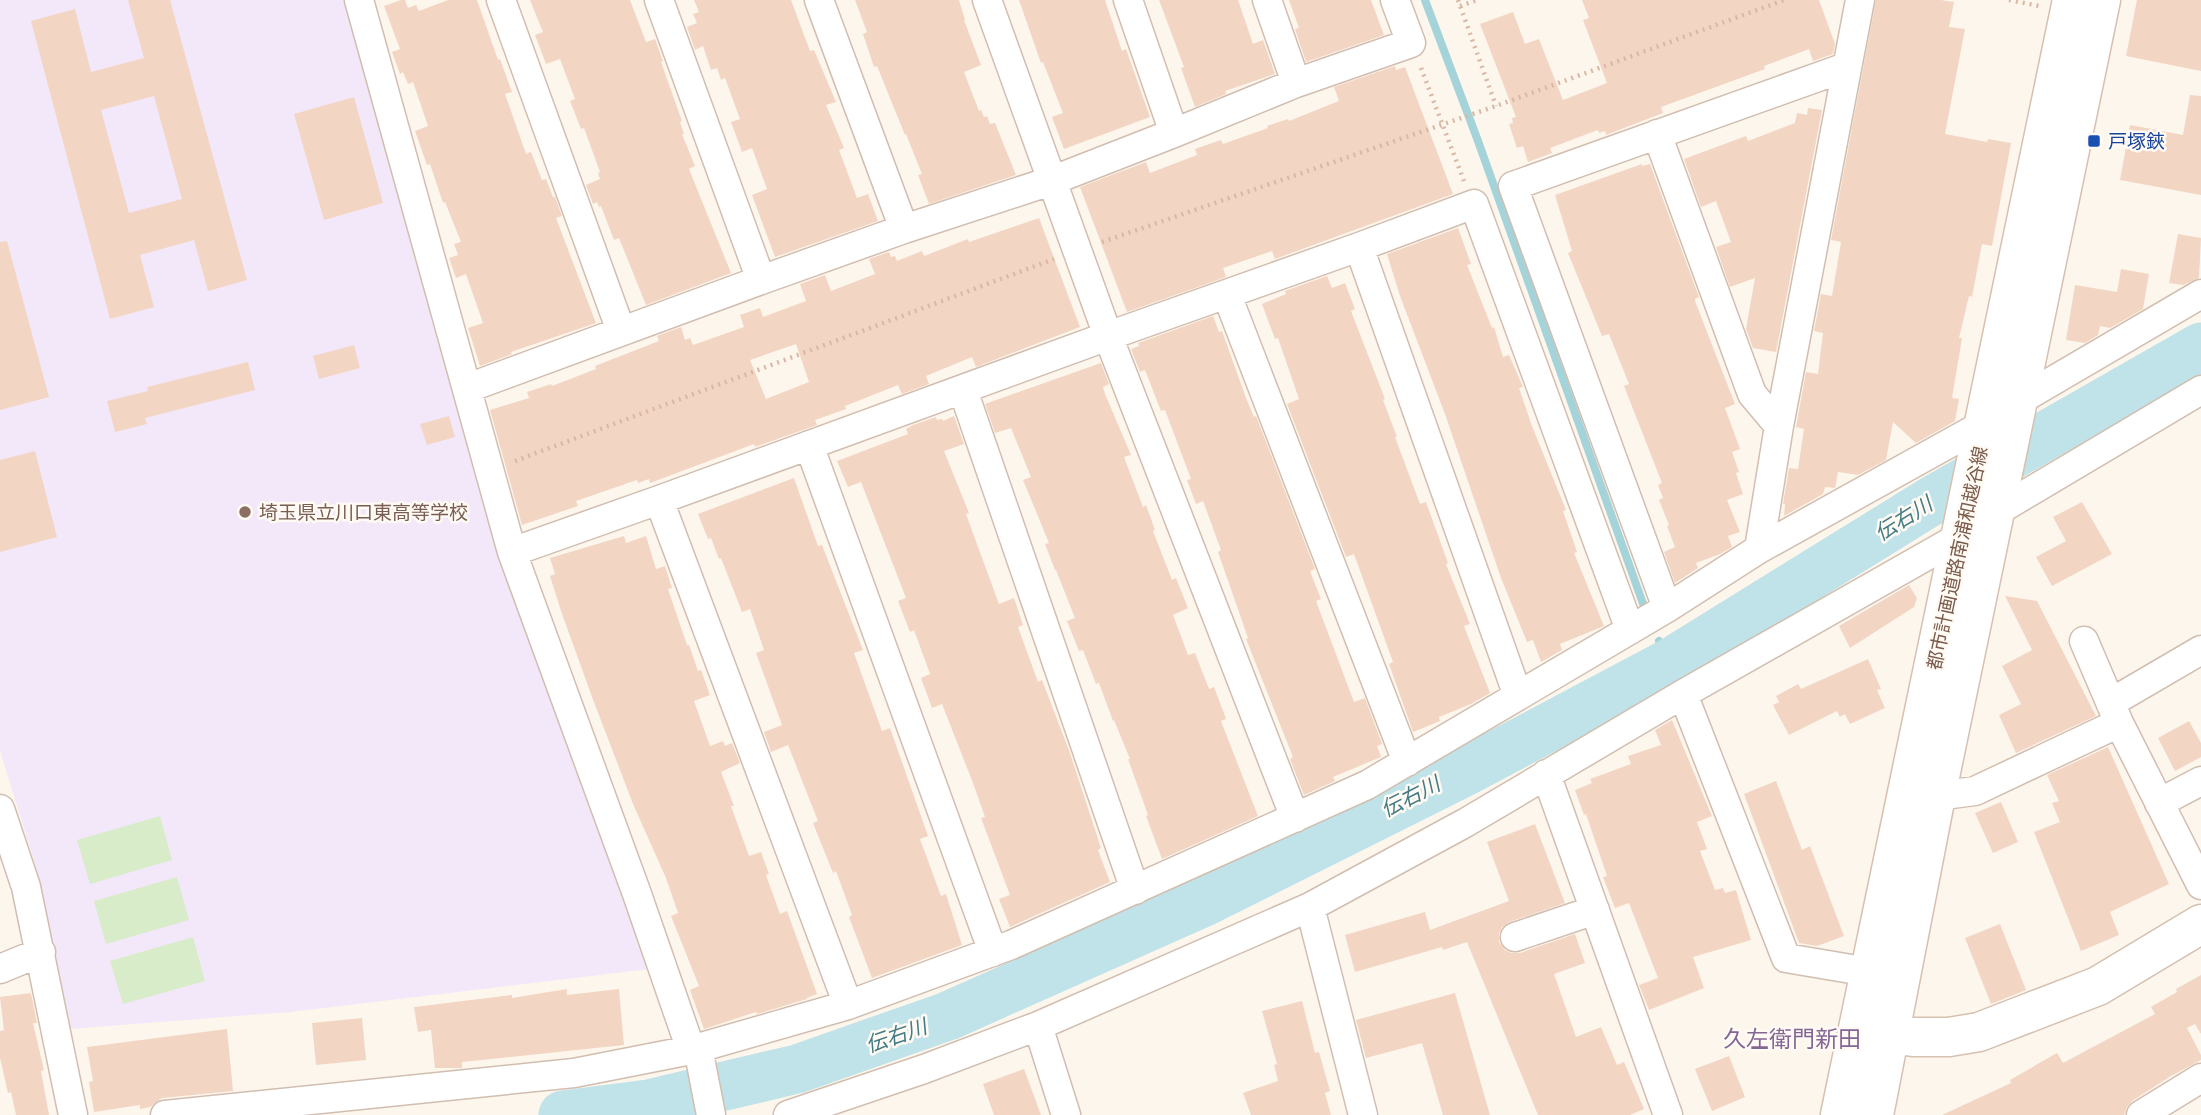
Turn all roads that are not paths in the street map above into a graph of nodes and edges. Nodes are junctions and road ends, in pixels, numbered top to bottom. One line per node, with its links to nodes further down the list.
1 (359, 0): 24 (street)
2 (501, 0): 22 (street)
3 (659, 0): 19 (street)
4 (819, 0): 17 (street)
5 (987, 0): 16 (street)
6 (1128, 0): 14 (street)
7 (1267, 0): 13 (street)
8 (1395, 0): 13 (street)
9 (1860, 0): 12 (street)
10 (2072, 0): 27 (street, 都市計画道路南浦和越谷線)
11 (2101, 0): 27 (street, 都市計画道路南浦和越谷線)
12 (1846, 67): 15 (street); 28 (street)
13 (1296, 83): 14 (street)
14 (1174, 133): 16 (street)
15 (1657, 134): 28 (street); 34 (street)
16 (1051, 181): 17 (street); 23 (street)
17 (904, 229): 19 (street)
18 (1359, 247): 21 (street); 35 (street); 39 (street)
19 (761, 280): 22 (street)
20 (2201, 294): 27 (street)
21 (1227, 295): 23 (street); 41 (street)
22 (621, 331): 24 (street)
23 (1108, 336): 25 (street); 47 (street)
24 (468, 388): 33 (street)
25 (963, 390): 29 (street); 49 (street)
26 (2201, 390): 31 (street)
27 (1999, 425): 31 (street, 都市計画道路南浦和越谷線); 32 (street)
28 (1779, 426): 32 (street)
29 (809, 445): 30 (street); 55 (street)
30 (659, 500): 33 (street); 58 (street)
31 (1980, 516): 38 (street); 44 (street, 都市計画道路南浦和越谷線)
32 (1759, 549): 34 (street)
33 (512, 552): 61 (street)
34 (1667, 608): 35 (street)
35 (1630, 630): 39 (street)
36 (2084, 641): 40 (street)
37 (2201, 650): 40 (street)
38 (1683, 694): 42 (street); 57 (street)
39 (1518, 696): 41 (street)
40 (2116, 713): 44 (street); 45 (street)
41 (1407, 762): 47 (street)
42 (1546, 774): 50 (street); 51 (street)
43 (2201, 781): 45 (street)
44 (1921, 796): 57 (street, 都市計画道路南浦和越谷線); 60 (street, 都市計画道路南浦和越谷線)
45 (2159, 803): 48 (street)
46 (1, 816): 54 (street)
47 (1295, 818): 49 (street)
48 (2201, 885)
49 (1135, 890): 55 (street)
50 (1310, 907): 59 (street); 69 (street)
51 (1595, 911): 53 (street); 70 (street)
52 (2201, 924): 60 (street)
53 (1515, 937)
54 (41, 951): 56 (street); 64 (street)
55 (993, 952): 58 (street)
56 (0, 969)
57 (1869, 972): 60 (street, 都市計画道路南浦和越谷線)
58 (848, 1005): 61 (street)
59 (1038, 1026): 63 (street); 68 (street)
60 (1874, 1032): 71 (street, 都市計画道路南浦和越谷線); 72 (street, 都市計画道路南浦和越谷線)
61 (694, 1049): 65 (street); 66 (street)
62 (2201, 1079): 73 (street)
63 (821, 1110): 67 (street)
64 (73, 1115)
65 (165, 1115)
66 (711, 1115)
67 (788, 1115)
68 (1066, 1115)
69 (1363, 1115)
70 (1668, 1115)
71 (1840, 1115)
72 (1874, 1115)
73 (2141, 1115)

